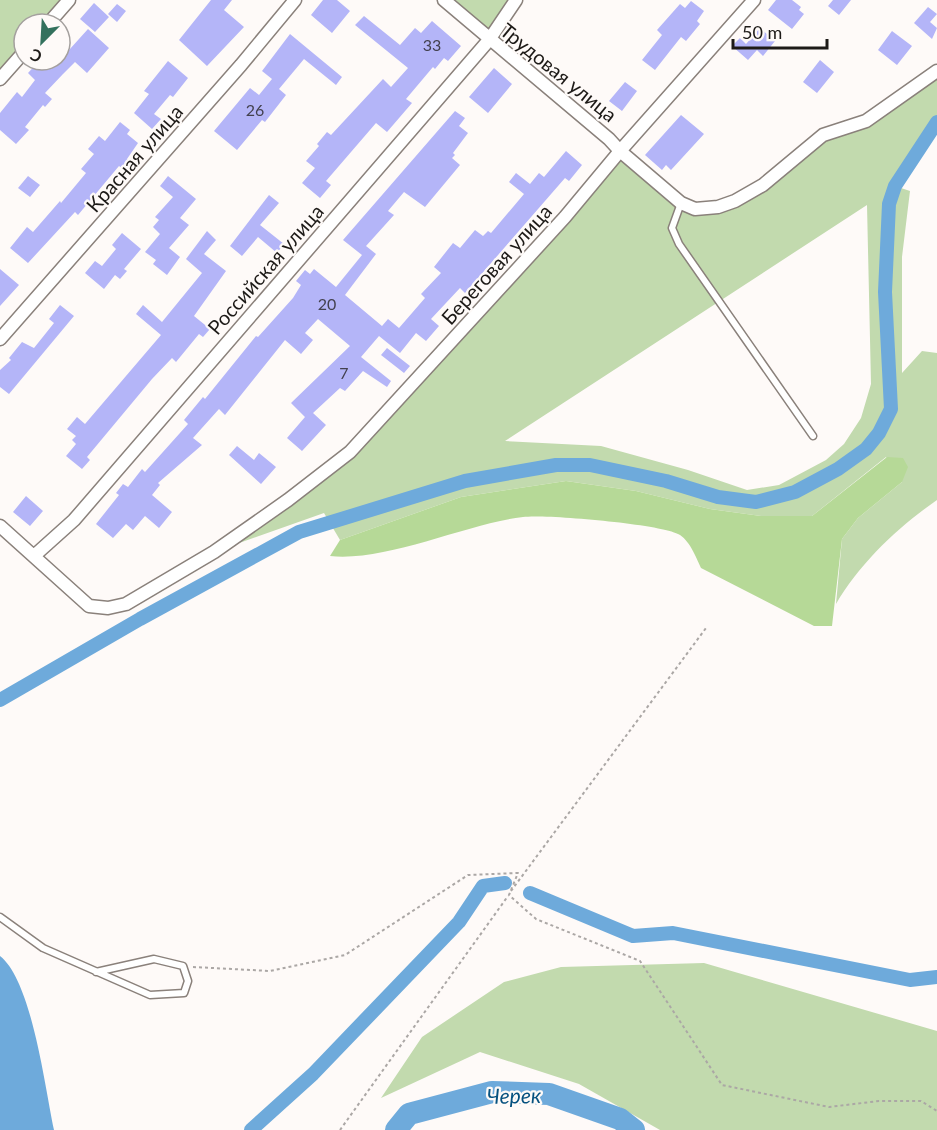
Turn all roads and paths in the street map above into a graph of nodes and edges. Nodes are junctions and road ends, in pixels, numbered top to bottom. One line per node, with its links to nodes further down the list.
1 (69, 0): 6 (street)
2 (295, 0): 13 (street, Красная улица)
3 (444, 0): 7 (street, Трудовая улица)
4 (516, 0): 7 (street, Российская улица)
5 (754, 0): 11 (street, Береговая улица)
6 (58, 12)
7 (489, 40): 11 (street, Трудовая улица); 16 (street, Российская улица)
8 (12, 66): 10 (street)
9 (937, 70): 12 (street)
10 (0, 79)
11 (620, 151): 12 (street); 16 (street, Береговая улица)
12 (681, 202): 14 (lane)
13 (0, 339)
14 (813, 436)
15 (0, 526): 16 (street)
16 (35, 555)
17 (706, 628): 18 (path)
18 (509, 895): 20 (path); 22 (path); 23 (path)
19 (0, 917): 21 (lane)
20 (183, 966): 21 (lane); 21 (lane)
21 (96, 972)
22 (937, 1112)
23 (340, 1130)

